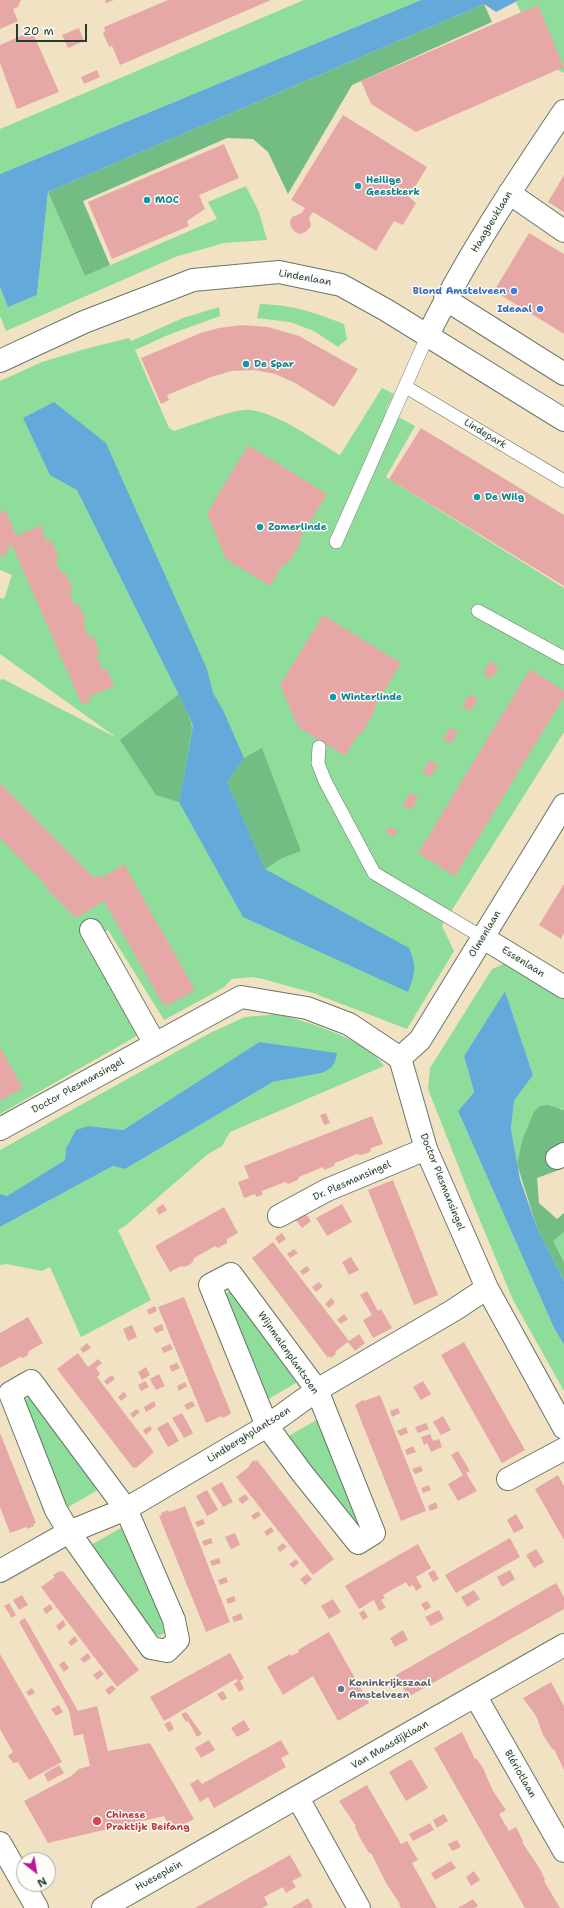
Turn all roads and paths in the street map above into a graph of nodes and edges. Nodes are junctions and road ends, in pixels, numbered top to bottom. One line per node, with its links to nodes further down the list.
1 (564, 111): 2 (street, Haagbeuklaan)
2 (509, 193): 3 (street); 4 (street, Haagbeuklaan)
3 (564, 231)
4 (445, 299): 5 (street, Haagbeuklaan); 7 (street)
5 (427, 336): 6 (street, Lindenlaan); 8 (lane); 9 (street, Lindenlaan)
6 (0, 361)
7 (564, 374)
8 (406, 387): 10 (lane, Lindepark); 11 (lane)
9 (564, 420)
10 (564, 481)
11 (336, 542)
12 (478, 611): 13 (lane)
13 (564, 658)
14 (318, 747): 17 (lane)
15 (564, 805): 17 (street, Olmenlaan)
16 (91, 930): 19 (street)
17 (482, 937): 18 (street, Essenlaan); 20 (street, Olmenlaan)
18 (564, 987)
19 (155, 1044): 20 (street, Doctor Plesmansingel); 21 (street, Doctor Plesmansingel)
20 (400, 1058): 22 (street, Doctor Plesmansingel)
21 (0, 1129)
22 (426, 1149): 23 (street, Dr. Plesmansingel); 24 (street, Doctor Plesmansingel)
23 (279, 1216)
24 (487, 1288): 25 (street, Lindberghplantsoen); 27 (street, Doctor Plesmansingel)
25 (317, 1390): 26 (street, Lindberghplantsoen); 26 (street, Wijnmalenplantsoen); 26 (street, Wijnmalenplantsoen)
26 (267, 1426): 30 (street, Lindberghplantsoen)
27 (564, 1428)
28 (564, 1449): 29 (street)
29 (508, 1479)
30 (126, 1509): 31 (street, Lindberghplantsoen); 31 (street); 31 (street)
31 (69, 1532): 32 (street, Lindberghplantsoen)
32 (0, 1571)
33 (564, 1645): 34 (street, Van Maasdijklaan)
34 (476, 1697): 35 (street, Van Maasdijklaan); 38 (street, Blériotlaan)
35 (298, 1798): 37 (street, Van Maasdijklaan); 41 (street)
36 (0, 1843): 39 (street)
37 (216, 1844): 40 (street, Hueseplein)
38 (564, 1851)
39 (37, 1908)
40 (103, 1908)
41 (359, 1908)

